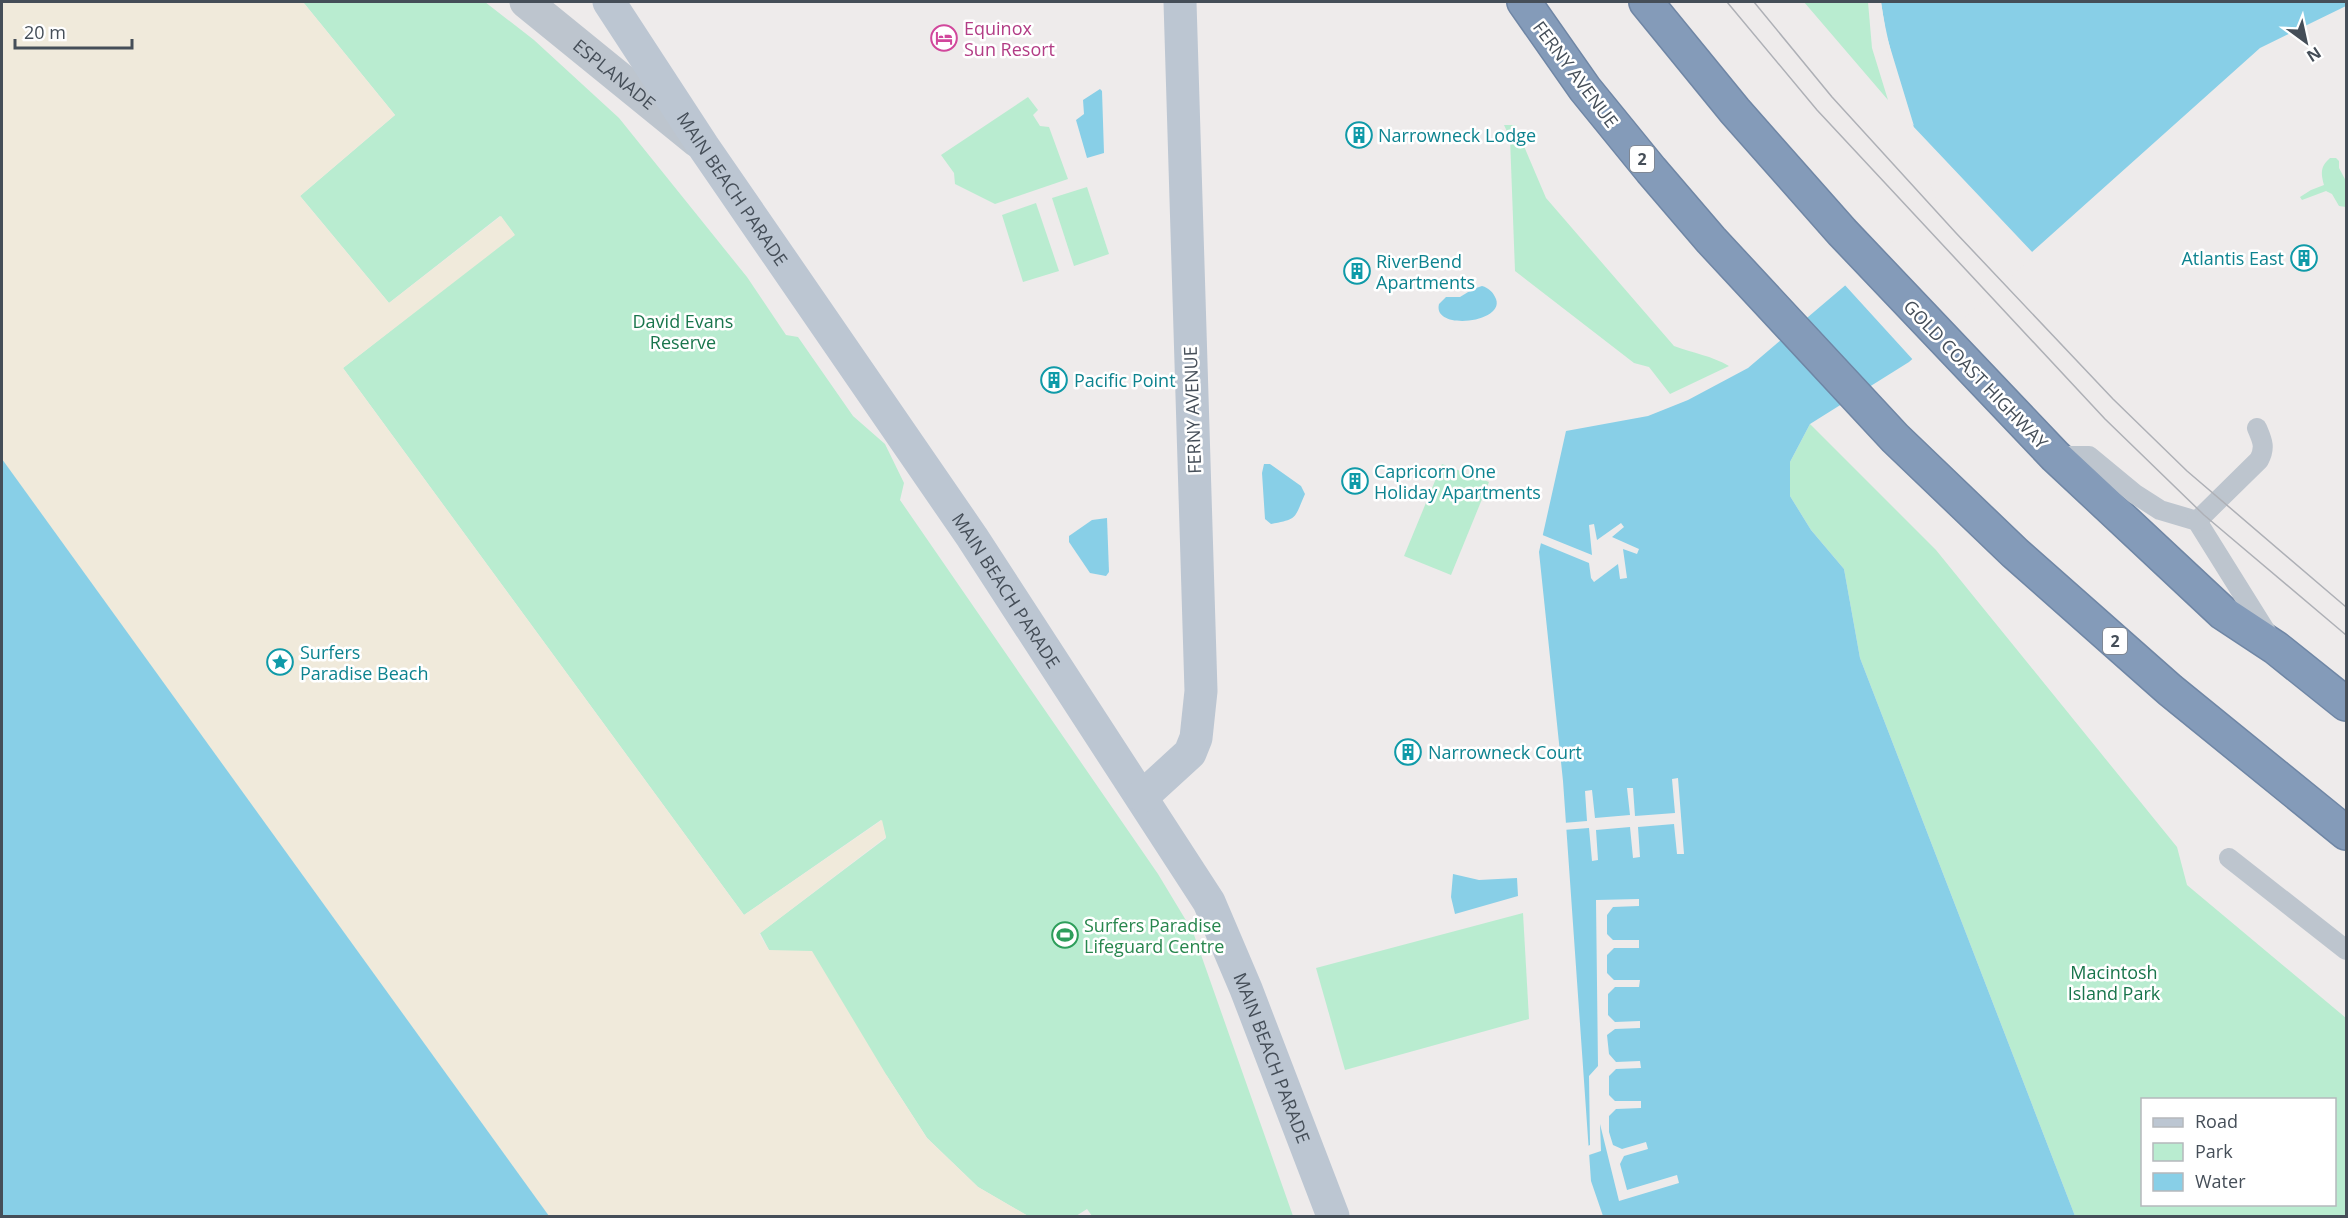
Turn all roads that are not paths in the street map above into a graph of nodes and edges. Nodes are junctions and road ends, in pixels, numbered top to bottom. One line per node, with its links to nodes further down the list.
1 (526, 2): 6 (street, ESPLANADE)
2 (609, 2): 6 (street, MAIN BEACH PARADE)
3 (1179, 2): 12 (street, FERNY AVENUE)
4 (1524, 2): 13 (highway, FERNY AVENUE / 2)
5 (1646, 2): 8 (highway, GOLD COAST HIGHWAY)
6 (703, 146): 12 (street, MAIN BEACH PARADE)
7 (2257, 428): 9 (lane)
8 (2055, 456): 9 (lane); 10 (highway, GOLD COAST HIGHWAY)
9 (2197, 521): 10 (lane)
10 (2276, 648): 11 (highway, GOLD COAST HIGHWAY)
11 (2346, 704)
12 (1143, 796): 16 (street, MAIN BEACH PARADE)
13 (2346, 833)
14 (2229, 858): 15 (lane)
15 (2346, 950)
16 (1333, 1216)

